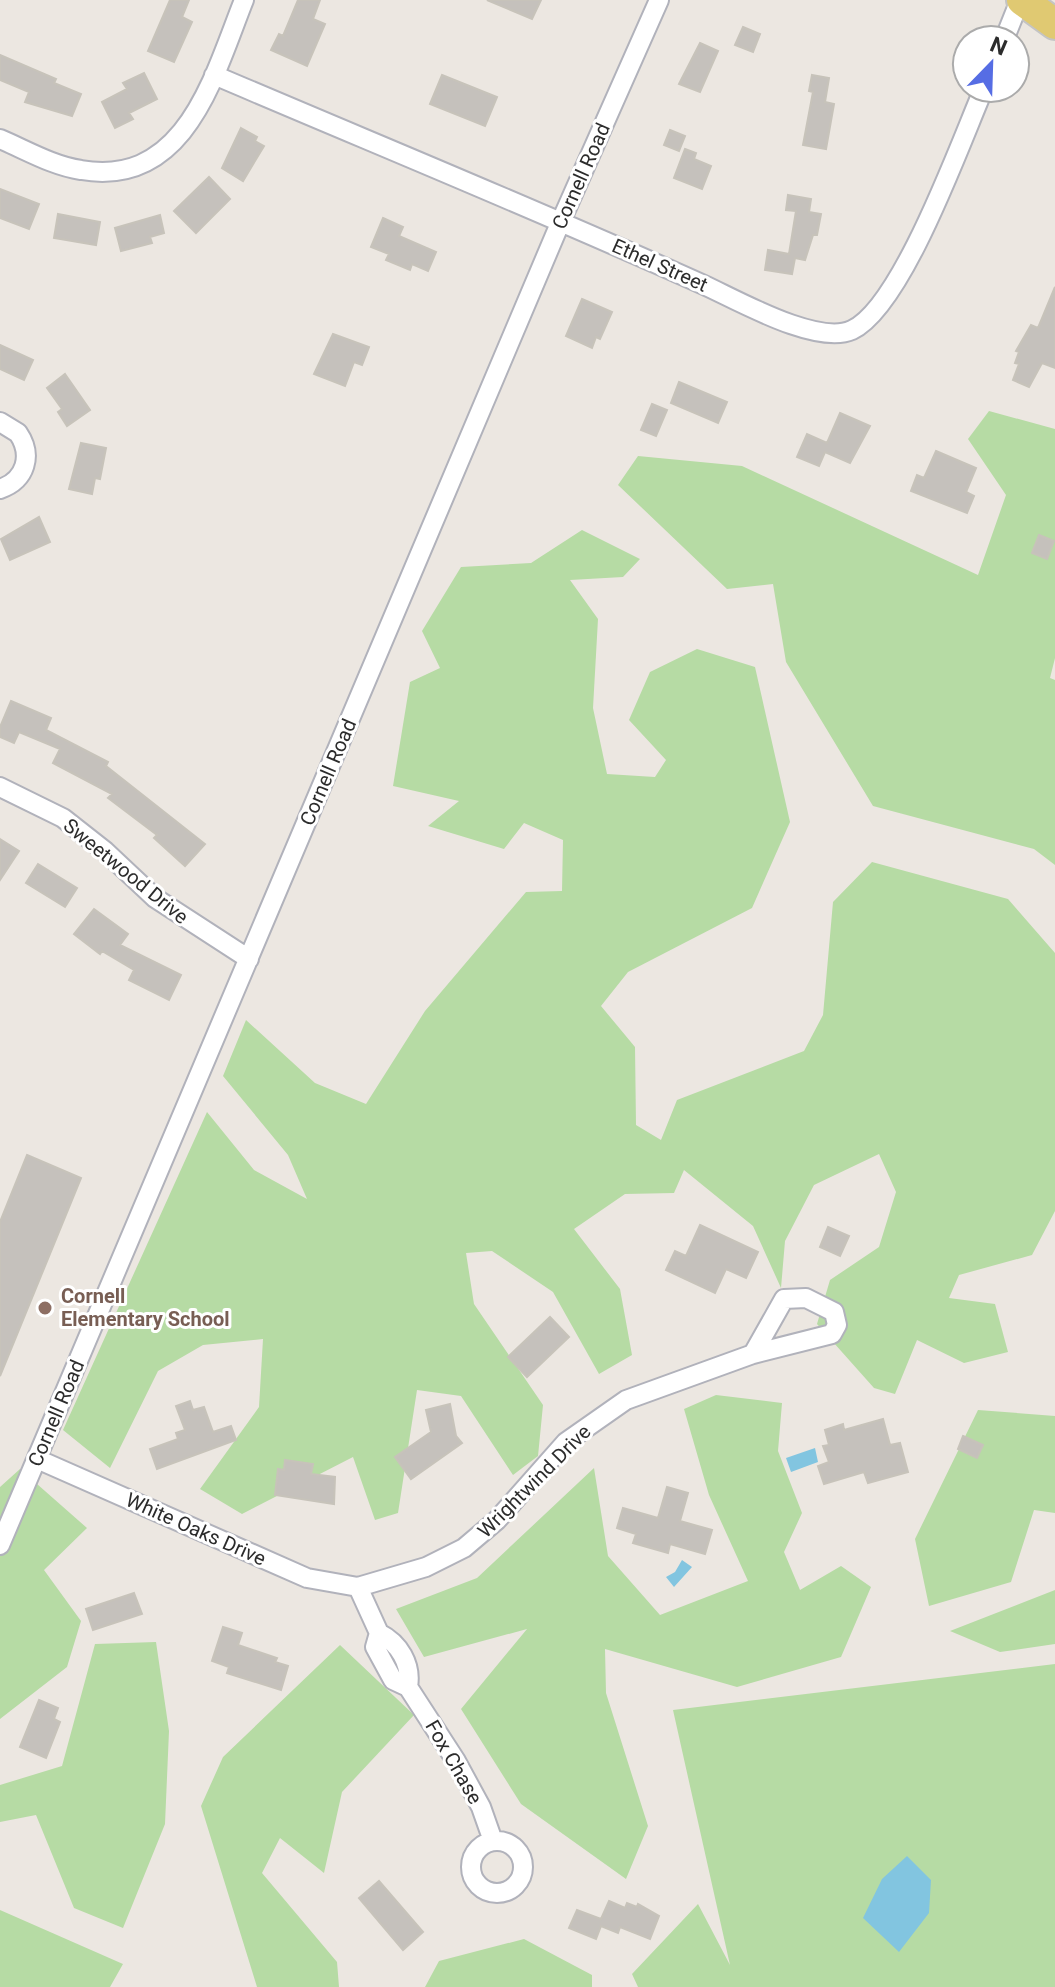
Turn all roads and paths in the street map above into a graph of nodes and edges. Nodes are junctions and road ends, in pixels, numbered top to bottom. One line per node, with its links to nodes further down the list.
1 (244, 0): 6 (street)
2 (659, 0): 9 (street, Cornell Road)
3 (1021, 0): 4 (street); 5 (main road)
4 (1011, 24)
5 (1055, 24)
6 (214, 75): 8 (street); 9 (street, Ethel Street)
7 (977, 104): 9 (street, Ethel Street)
8 (0, 139)
9 (561, 221): 13 (street, Cornell Road)
10 (0, 422): 11 (street)
11 (0, 489)
12 (0, 787): 13 (street, Sweetwood Drive)
13 (249, 959): 15 (street, Cornell Road)
14 (753, 1354): 17 (street, Wrightwind Drive)
15 (37, 1459): 16 (street, Cornell Road); 17 (street, White Oaks Drive)
16 (0, 1545)
17 (358, 1587): 18 (street, Fox Chase)
18 (493, 1841)

